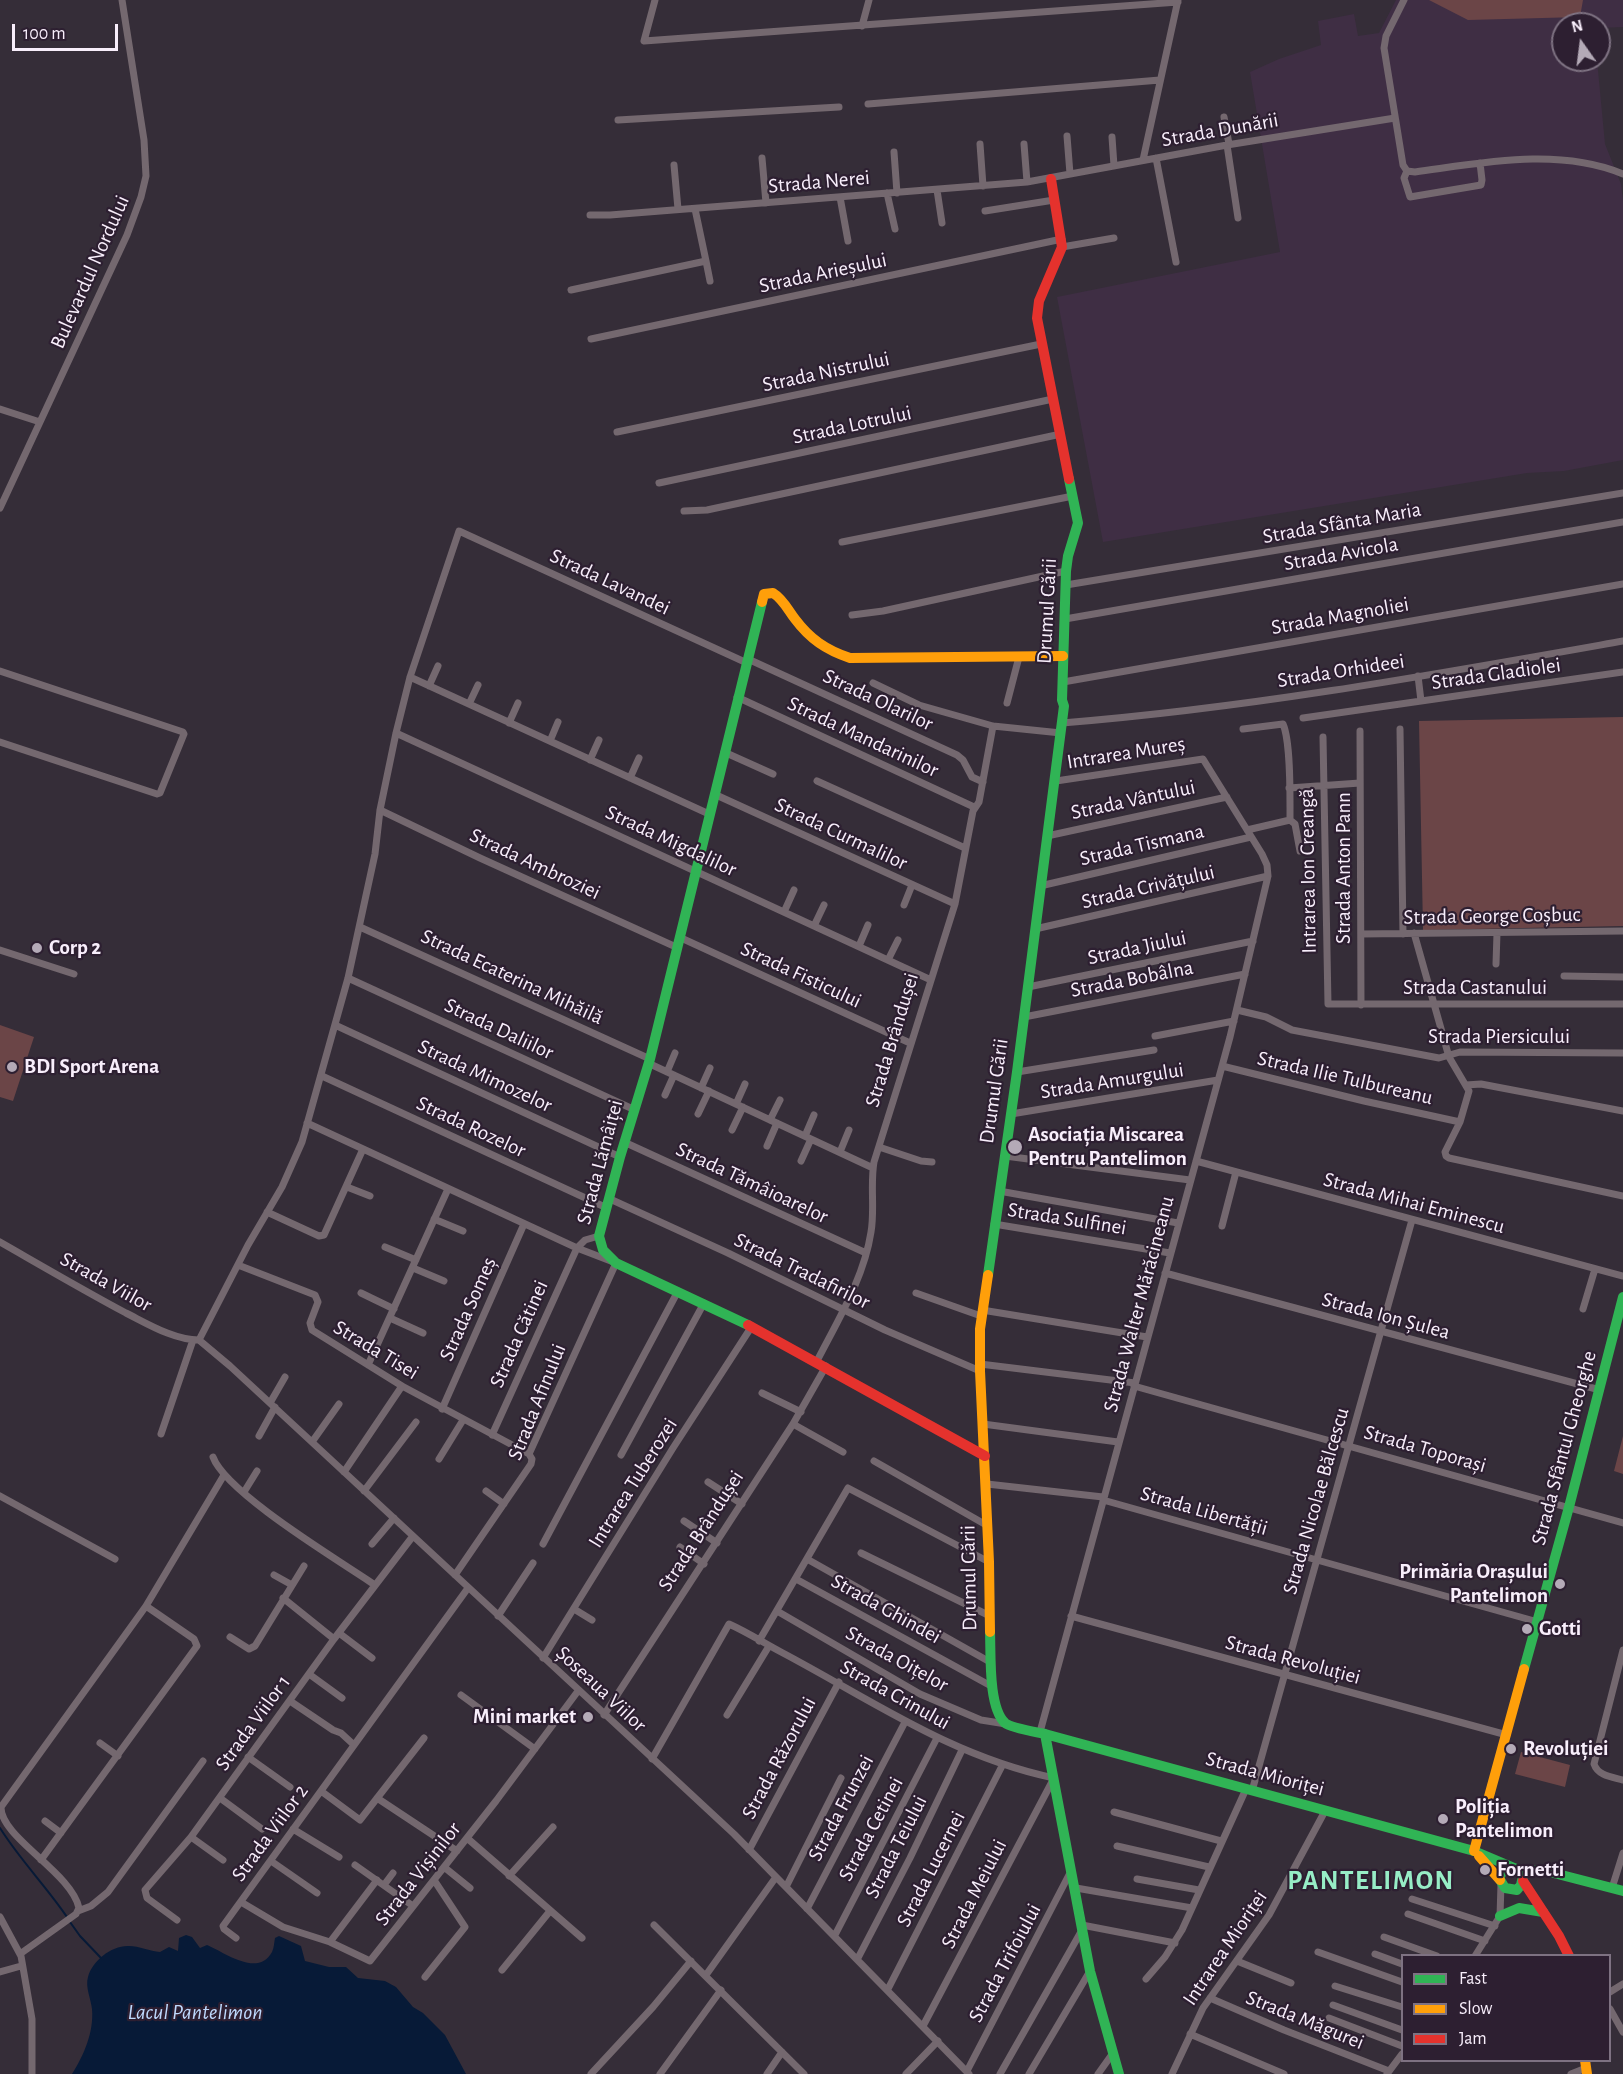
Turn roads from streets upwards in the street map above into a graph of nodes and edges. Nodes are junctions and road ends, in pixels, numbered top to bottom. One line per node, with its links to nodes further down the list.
1 (122, 0): 55 (street, Bulevardul Nordului)
2 (655, 0): 6 (street)
3 (869, 0): 6 (street)
4 (1404, 0): 11 (street)
5 (1178, 1): 6 (street); 7 (street, Strada Dunării)
6 (862, 26)
7 (1160, 80): 8 (street); 21 (street, Strada Dunării)
8 (868, 104)
9 (839, 107): 12 (street)
10 (1224, 117): 17 (street)
11 (1395, 118): 17 (street, Strada Dunării); 25 (street)
12 (618, 120)
13 (1067, 136): 26 (street)
14 (1112, 137): 24 (street)
15 (980, 144): 30 (street)
16 (1024, 144): 29 (street)
17 (1228, 144): 20 (street, Strada Dunării); 41 (street)
18 (894, 152): 32 (street)
19 (762, 158): 36 (street)
20 (1156, 158): 21 (street, Strada Dunării); 48 (street)
21 (1143, 160): 24 (street)
22 (1480, 164): 25 (street); 25 (street); 27 (street)
23 (674, 165): 38 (street)
24 (1114, 166): 26 (street)
25 (1407, 171)
26 (1070, 174): 28 (street)
27 (1623, 174)
28 (1051, 179): 29 (street, Strada Nerei); 35 (street)
29 (1027, 182): 30 (street, Strada Nerei)
30 (983, 186): 31 (street, Strada Nerei)
31 (937, 190): 32 (street, Strada Nerei); 42 (street)
32 (897, 193): 33 (street, Strada Nerei)
33 (887, 194): 34 (street, Strada Nerei); 43 (street)
34 (840, 197): 36 (street, Strada Nerei); 45 (street)
35 (1054, 200): 39 (street); 46 (street)
36 (766, 203): 37 (street, Strada Nerei)
37 (695, 208): 38 (street, Strada Nerei); 47 (street)
38 (678, 209): 40 (street, Strada Nerei)
39 (985, 211)
40 (590, 215)
41 (1238, 218)
42 (942, 223)
43 (894, 229)
44 (1114, 238): 46 (street, Strada Arieșului)
45 (848, 241)
46 (1062, 243): 51 (street, Strada Arieșului); 52 (street, Drumul Gării)
47 (706, 261): 49 (street); 50 (street)
48 (1176, 262)
49 (710, 281)
50 (571, 290)
51 (591, 339)
52 (1041, 344): 53 (street, Drumul Gării); 56 (street, Strada Nistrului)
53 (1053, 399): 57 (street, Drumul Gării); 58 (street, Strada Lotrului)
54 (0, 409): 55 (street)
55 (40, 422): 61 (street, Bulevardul Nordului)
56 (617, 432)
57 (1060, 434): 60 (street, Drumul Gării); 62 (street)
58 (659, 483)
59 (1623, 493): 66 (street, Strada Sfânta Maria)
60 (1073, 496): 64 (street); 65 (street, Drumul Gării)
61 (0, 508)
62 (684, 512)
63 (1623, 522): 69 (street, Strada Avicola)
64 (842, 542)
65 (1066, 571): 66 (street, Drumul Gării); 68 (street)
66 (1066, 585): 69 (street, Drumul Gării)
67 (1623, 585): 79 (street, Strada Magnoliei)
68 (852, 615)
69 (1065, 619): 71 (street, Drumul Gării)
70 (1623, 641): 77 (street, Strada Orhideei)
71 (1064, 656): 72 (street); 79 (street, Drumul Gării)
72 (1019, 657): 73 (street, Strada Lămâiței); 87 (street)
73 (747, 661): 78 (street, Strada Lavandei); 83 (street, Strada Lămâiței); 108 (street, Strada Olarilor)
74 (438, 666): 82 (street)
75 (0, 671): 100 (street)
76 (1623, 672): 84 (street, Strada Gladiolei)
77 (1418, 676): 84 (street); 92 (street, Strada Orhideei)
78 (410, 677): 82 (street); 96 (street)
79 (1063, 682): 92 (street, Drumul Gării)
80 (873, 683): 91 (street)
81 (478, 685): 86 (street)
82 (429, 686): 86 (street)
83 (737, 697): 101 (street, Strada Lămâiței); 114 (street, Strada Mandarinilor)
84 (1422, 701): 88 (street, Strada Gladiolei)
85 (518, 703): 90 (street)
86 (469, 704): 90 (street)
87 (1007, 704)
88 (1303, 718)
89 (558, 722): 99 (street)
90 (509, 723): 99 (street)
91 (993, 726): 92 (street); 108 (street, Strada Brândușei)
92 (1062, 728): 107 (street, Drumul Gării)
93 (1243, 729): 111 (street)
94 (1400, 729): 137 (street)
95 (1360, 731): 109 (street, Strada Anton Pann)
96 (396, 734): 115 (street); 123 (street, Strada Migdalilor)
97 (1323, 736): 110 (street, Intrarea Ion Creangă)
98 (599, 740): 103 (street)
99 (550, 741): 103 (street)
100 (0, 742)
101 (724, 752): 104 (street); 112 (street, Strada Lămâiței)
102 (639, 758): 105 (street)
103 (590, 760): 105 (street)
104 (772, 774)
105 (630, 778): 116 (street)
106 (817, 781): 121 (street)
107 (1056, 781): 113 (street, Intrarea Mureș); 119 (street, Drumul Gării)
108 (983, 782): 114 (street, Strada Brândușei)
109 (1360, 783): 110 (street); 140 (street, Strada Anton Pann)
110 (1324, 786): 111 (street); 155 (street, Intrarea Ion Creangă)
111 (1289, 788): 117 (street)
112 (714, 794): 116 (street, Strada Lămâiței); 125 (street, Strada Curmalilor)
113 (1227, 797): 118 (street); 119 (street, Strada Vântului)
114 (974, 807): 121 (street, Strada Brândușei)
115 (380, 810): 134 (street); 143 (street, Strada Ambroziei)
116 (709, 814): 123 (street, Strada Lămâiței)
117 (1290, 820): 118 (street); 122 (street)
118 (1247, 830): 120 (street)
119 (1047, 836): 126 (street, Drumul Gării)
120 (1251, 837): 124 (street); 126 (street, Strada Tismana)
121 (965, 848): 128 (street, Strada Brândușei)
122 (1300, 851)
123 (694, 870): 131 (street, Strada Migdalilor); 143 (street, Strada Lămâiței)
124 (1268, 876): 135 (street, Strada Crivățului); 142 (street, Strada Walter Mărăcineanu)
125 (912, 885): 128 (street, Strada Curmalilor); 130 (street)
126 (1040, 886): 135 (street, Drumul Gării)
127 (794, 890): 131 (street)
128 (955, 904): 153 (street, Strada Brândușei)
129 (824, 905): 132 (street)
130 (904, 905)
131 (784, 912): 132 (street, Strada Migdalilor)
132 (814, 926): 144 (street, Strada Migdalilor)
133 (868, 926): 144 (street)
134 (360, 927): 152 (street); 169 (street, Strada Ecaterina Mihăilă)
135 (1035, 929): 154 (street, Drumul Gării)
136 (1623, 932): 139 (street, Strada George Coșbuc)
137 (1403, 933): 138 (street, Strada George Coșbuc); 140 (street, Strada George Coșbuc)
138 (1414, 933): 139 (street, Strada George Coșbuc); 158 (street)
139 (1497, 933): 147 (street)
140 (1361, 934): 157 (street, Strada Anton Pann)
141 (898, 940): 146 (street)
142 (1253, 941): 149 (street, Strada Walter Mărăcineanu); 154 (street, Strada Jiului)
143 (677, 942): 164 (street, Strada Fisticului); 169 (street, Strada Lămâiței)
144 (859, 946): 146 (street, Strada Migdalilor)
145 (0, 950): 148 (street)
146 (888, 960): 153 (street, Strada Migdalilor)
147 (1496, 964)
148 (74, 974)
149 (1245, 974): 159 (street, Strada Walter Mărăcineanu); 160 (street, Strada Bobâlna)
150 (1564, 976): 151 (street)
151 (1623, 977)
152 (348, 978): 162 (street); 183 (street, Strada Daliilor)
153 (931, 980): 164 (street, Strada Brândușei)
154 (1028, 987): 160 (street, Drumul Gării)
155 (1328, 1004): 157 (street, Strada Castanului)
156 (1623, 1004): 158 (street, Strada Castanului)
157 (1361, 1005): 158 (street, Strada Castanului)
158 (1436, 1005): 168 (street)
159 (1236, 1010): 161 (street, Strada Walter Mărăcineanu); 168 (street, Strada Piersicului)
160 (1024, 1017): 173 (street, Drumul Gării)
161 (1234, 1021): 163 (street); 170 (street, Strada Walter Mărăcineanu)
162 (335, 1025): 175 (street); 200 (street, Strada Mimozelor)
163 (1155, 1036)
164 (910, 1043): 196 (street, Strada Brândușei)
165 (1154, 1050): 173 (street)
166 (675, 1053): 172 (street)
167 (1623, 1053): 168 (street, Strada Piersicului)
168 (1449, 1056): 178 (street)
169 (649, 1061): 172 (street, Strada Ecaterina Mihăilă); 183 (street, Strada Lămâiței)
170 (1222, 1066): 176 (street, Strada Walter Mărăcineanu); 189 (street, Strada Ilie Tulbureanu)
171 (710, 1068): 179 (street)
172 (667, 1072): 174 (street, Strada Ecaterina Mihăilă)
173 (1017, 1072): 186 (street, Drumul Gării)
174 (674, 1075): 179 (street, Strada Ecaterina Mihăilă); 180 (street)
175 (322, 1076): 190 (street); 212 (street, Strada Rozelor)
176 (1218, 1080): 186 (street, Strada Amurgului); 202 (street, Strada Walter Mărăcineanu)
177 (745, 1084): 182 (street)
178 (1466, 1085): 184 (street); 189 (street)
179 (705, 1090): 182 (street, Strada Ecaterina Mihăilă); 185 (street)
180 (665, 1095)
181 (780, 1100): 188 (street)
182 (740, 1105): 188 (street, Strada Ecaterina Mihăilă); 191 (street)
183 (635, 1110): 194 (street, Strada Lămâiței)
184 (1623, 1111)
185 (698, 1114)
186 (1011, 1114): 199 (street, Drumul Gării)
187 (814, 1115): 193 (street)
188 (774, 1121): 193 (street, Strada Ecaterina Mihăilă); 195 (street)
189 (1460, 1122): 211 (street)
190 (307, 1123): 197 (street); 213 (street)
191 (732, 1130)
192 (849, 1130): 198 (street)
193 (808, 1137): 198 (street, Strada Ecaterina Mihăilă); 201 (street)
194 (624, 1142): 200 (street, Strada Lămâiței); 226 (street, Strada Tămâioarelor)
195 (767, 1146)
196 (879, 1147): 203 (street); 204 (street, Strada Brândușei)
197 (363, 1149): 207 (street); 208 (street)
198 (840, 1152): 204 (street, Strada Ecaterina Mihăilă)
199 (1005, 1156): 206 (street); 209 (street, Drumul Gării)
200 (620, 1157): 212 (street, Strada Lămâiței)
201 (801, 1161)
202 (1196, 1161): 205 (street, Strada Mihai Eminescu); 206 (street, Strada Walter Mărăcineanu)
203 (932, 1162)
204 (873, 1168): 226 (street, Strada Brândușei)
205 (1236, 1172): 215 (street, Strada Mihai Eminescu); 219 (street)
206 (1190, 1180): 216 (street, Strada Walter Mărăcineanu)
207 (347, 1187): 210 (street); 213 (street)
208 (448, 1189): 214 (street); 217 (street)
209 (999, 1191): 216 (street); 218 (street, Drumul Gării)
210 (370, 1196)
211 (1623, 1196)
212 (608, 1204): 221 (street, Strada Lămâiței); 242 (street, Strada Tradafirilor)
213 (267, 1212): 229 (street)
214 (434, 1220): 220 (street); 227 (street)
215 (1412, 1220): 231 (street, Strada Mihai Eminescu); 246 (street, Strada Nicolae Bălcescu)
216 (1178, 1223): 225 (street, Strada Walter Mărăcineanu)
217 (524, 1224): 224 (street); 260 (street, Strada Someș)
218 (994, 1224): 225 (street, Strada Sulfinei); 243 (street, Drumul Gării)
219 (1222, 1226)
220 (463, 1232)
221 (599, 1236): 224 (street); 228 (street, Strada Lămâiței)
222 (0, 1242): 249 (street, Strada Viilor)
223 (385, 1247): 227 (street)
224 (577, 1248): 228 (street); 267 (street, Strada Cătinei)
225 (1170, 1253): 232 (street, Strada Walter Mărăcineanu)
226 (866, 1254): 242 (street, Strada Brândușei)
227 (416, 1260): 230 (street)
228 (616, 1263): 235 (street); 273 (street, Strada Afinului)
229 (238, 1265): 249 (street); 251 (street, Strada Tisei)
230 (413, 1268): 234 (street); 240 (street)
231 (1595, 1269): 233 (street, Strada Mihai Eminescu); 241 (street)
232 (1165, 1273): 246 (street, Strada Ion Șulea); 248 (street, Strada Walter Mărăcineanu)
233 (1623, 1276)
234 (444, 1281)
235 (678, 1291): 239 (street); 299 (street)
236 (362, 1293): 240 (street)
237 (916, 1293): 243 (street)
238 (1623, 1297): 256 (street, Strada Sfântul Gheorghe)
239 (704, 1304): 245 (street); 274 (street)
240 (394, 1309): 244 (street)
241 (1583, 1309)
242 (844, 1310): 250 (street, Strada Brândușei); 252 (street, Strada Tradafirilor)
243 (982, 1313): 248 (street); 252 (street, Drumul Gării)
244 (390, 1318): 247 (street); 251 (street)
245 (752, 1326): 250 (street); 317 (street, Intrarea Tuberozei)
246 (1381, 1332): 256 (street, Strada Ion Șulea); 271 (street, Strada Nicolae Bălcescu)
247 (423, 1333)
248 (1147, 1337): 254 (street, Strada Walter Mărăcineanu)
249 (196, 1340): 259 (street, Șoseaua Viilor); 266 (street)
250 (821, 1363): 261 (street, Strada Brândușei); 275 (street)
251 (368, 1365): 255 (street, Strada Tisei)
252 (980, 1367): 254 (street, Strada Tradafirilor); 265 (street, Drumul Gării)
253 (285, 1377): 259 (street)
254 (1134, 1384): 270 (street, Strada Walter Mărăcineanu); 271 (street, Strada Toporași)
255 (402, 1386): 260 (street, Strada Tisei); 280 (street)
256 (1600, 1390): 291 (street, Strada Sfântul Gheorghe)
257 (762, 1393): 261 (street)
258 (339, 1404): 269 (street)
259 (272, 1405): 268 (street); 269 (street, Șoseaua Viilor)
260 (442, 1408): 262 (street, Strada Tisei)
261 (801, 1412): 264 (street, Strada Brândușei)
262 (463, 1420): 267 (street, Strada Tisei); 277 (street)
263 (416, 1422): 284 (street)
264 (794, 1424): 272 (street); 290 (street, Strada Brândușei)
265 (983, 1424): 270 (street); 275 (street, Drumul Gării)
266 (161, 1434)
267 (492, 1435): 273 (street, Strada Tisei)
268 (259, 1436)
269 (312, 1442): 280 (street, Șoseaua Viilor)
270 (1118, 1442): 288 (street, Strada Walter Mărăcineanu)
271 (1349, 1445): 291 (street, Strada Toporași); 304 (street, Strada Nicolae Bălcescu)
272 (843, 1452)
273 (529, 1454): 289 (street, Strada Afinului)
274 (621, 1455)
275 (985, 1456): 283 (street, Drumul Gării)
276 (213, 1458): 281 (street)
277 (439, 1459)
278 (874, 1461): 295 (street)
279 (257, 1471): 286 (street)
280 (344, 1472): 284 (street, Șoseaua Viilor)
281 (224, 1475): 286 (street); 316 (street)
282 (708, 1482): 290 (street)
283 (987, 1484): 288 (street, Strada Libertății); 295 (street, Drumul Gării)
284 (364, 1491): 292 (street, Șoseaua Viilor)
285 (486, 1491): 289 (street)
286 (244, 1492): 313 (street)
287 (0, 1496): 303 (street)
288 (1103, 1498): 304 (street, Strada Libertății); 320 (street, Strada Walter Mărăcineanu)
289 (504, 1504): 310 (street, Strada Afinului)
290 (742, 1504): 297 (street, Strada Brândușei)
291 (1569, 1507): 294 (street, Strada Toporași); 323 (street, Strada Sfântul Gheorghe)
292 (394, 1518): 296 (street, Șoseaua Viilor); 298 (street)
293 (684, 1521): 297 (street)
294 (1623, 1523)
295 (988, 1526): 305 (street, Drumul Gării)
296 (413, 1536): 310 (street, Șoseaua Viilor); 313 (street, Strada Viilor 1)
297 (717, 1543): 307 (street, Strada Brândușei)
298 (372, 1544)
299 (543, 1544)
300 (680, 1547): 307 (street)
301 (861, 1553): 321 (street)
302 (807, 1558): 305 (street); 311 (street); 331 (street)
303 (115, 1559)
304 (1317, 1560): 323 (street, Strada Libertății); 333 (street, Strada Nicolae Bălcescu)
305 (989, 1562): 321 (street, Drumul Gării)
306 (533, 1563): 319 (street)
307 (704, 1564): 340 (street, Strada Brândușei)
308 (304, 1566): 312 (street)
309 (274, 1575): 312 (street)
310 (455, 1575): 314 (street, Șoseaua Viilor)
311 (796, 1578): 318 (street); 335 (street, Strada Ghindei)
312 (292, 1585): 315 (street)
313 (375, 1585): 324 (street, Strada Viilor 1)
314 (468, 1588): 319 (street, Șoseaua Viilor); 349 (street, Strada Viilor 2)
315 (284, 1598): 324 (street); 325 (street)
316 (146, 1606): 352 (street); 381 (street)
317 (574, 1609): 322 (street); 330 (street, Intrarea Tuberozei)
318 (777, 1611): 326 (street); 343 (street, Strada Oițelor)
319 (498, 1616): 330 (street, Șoseaua Viilor)
320 (1071, 1616): 333 (street, Strada Revoluției); 344 (street, Strada Walter Mărăcineanu)
321 (990, 1617): 331 (street, Drumul Gării)
322 (592, 1620)
323 (1538, 1622): 345 (street, Strada Sfântul Gheorghe)
324 (337, 1636): 329 (street); 332 (street, Strada Viilor 1)
325 (230, 1637)
326 (759, 1641): 327 (street, Strada Crinului); 354 (street, Strada Crinului)
327 (769, 1646): 334 (street, Strada Crinului); 341 (street)
328 (1623, 1650): 359 (street)
329 (372, 1658)
330 (543, 1658): 336 (street, Șoseaua Viilor)
331 (990, 1662): 335 (street, Drumul Gării)
332 (309, 1674): 338 (street); 339 (street, Strada Viilor 1)
333 (1285, 1675): 345 (street, Strada Revoluției); 361 (street, Strada Nicolae Bălcescu)
334 (839, 1682): 342 (street, Strada Crinului); 376 (street, Strada Răzorului)
335 (991, 1686): 343 (street, Drumul Gării)
336 (578, 1691): 340 (street, Șoseaua Viilor); 350 (street, Strada Vișinilor)
337 (461, 1695): 350 (street)
338 (342, 1698)
339 (290, 1701): 349 (street); 353 (street, Strada Viilor 1)
340 (604, 1715): 354 (street, Șoseaua Viilor)
341 (727, 1715)
342 (905, 1722): 347 (street, Strada Crinului); 408 (street, Strada Frunzei)
343 (1006, 1724): 344 (street)
344 (1042, 1733): 358 (street); 361 (street, Strada Mioriței)
345 (1507, 1735): 378 (street, Strada Sfântul Gheorghe)
346 (424, 1738): 364 (street)
347 (937, 1738): 351 (street, Strada Crinului); 418 (street, Strada Cetinei)
348 (100, 1743): 352 (street)
349 (354, 1745): 362 (street, Strada Viilor 2)
350 (535, 1749): 373 (street, Strada Vișinilor)
351 (962, 1750): 356 (street, Strada Crinului); 431 (street, Strada Teiului)
352 (118, 1756): 371 (street)
353 (248, 1757): 360 (street, Strada Viilor 2); 363 (street, Strada Viilor 1)
354 (652, 1759): 376 (street, Șoseaua Viilor)
355 (203, 1761): 411 (street)
356 (1003, 1764): 358 (street, Strada Crinului); 445 (street, Strada Lucernei)
357 (841, 1778): 397 (street)
358 (1054, 1778): 387 (street); 452 (street, Strada Meiului)
359 (1623, 1780)
360 (290, 1787)
361 (1249, 1790): 365 (street, Strada Mioriței); 374 (street, Strada Nicolae Bălcescu)
362 (321, 1791): 364 (street); 370 (street, Strada Viilor 2)
363 (220, 1798): 369 (street, Strada Viilor 2); 372 (street, Strada Viilor 1)
364 (377, 1798): 377 (street)
365 (1326, 1811): 378 (street, Strada Mioriței); 433 (street, Intrarea Mioriței)
366 (1114, 1812): 374 (street)
367 (45, 1821): 371 (street)
368 (553, 1827): 389 (street)
369 (262, 1829)
370 (293, 1829): 380 (street); 383 (street, Strada Viilor 2)
371 (62, 1833): 381 (street)
372 (191, 1837): 382 (street, Strada Viilor 2); 414 (street, Strada Viilor 1)
373 (467, 1838): 377 (street, Strada Vișinilor); 389 (street)
374 (1221, 1841): 386 (street, Strada Nicolae Bălcescu)
375 (1118, 1846): 386 (street)
376 (749, 1850): 390 (street, Șoseaua Viilor)
377 (457, 1851): 385 (street, Strada Vișinilor)
378 (1474, 1851): 392 (street, Strada Mioriței); 395 (street)
379 (1623, 1853): 400 (street)
380 (339, 1857)
381 (41, 1860): 411 (street)
382 (223, 1860)
383 (271, 1861): 402 (street); 404 (street, Strada Viilor 2)
384 (355, 1865): 393 (street)
385 (444, 1867): 394 (street, Strada Vișinilor); 398 (street)
386 (1209, 1867): 401 (street, Strada Nicolae Bălcescu)
387 (1072, 1870): 399 (street); 462 (street, Strada Trifoiului)
388 (393, 1873): 396 (street)
389 (509, 1876): 409 (street)
390 (776, 1877): 397 (street, Șoseaua Viilor); 439 (street)
391 (1137, 1879): 401 (street)
392 (1517, 1879): 395 (street); 395 (street); 400 (street, Strada Mioriței); 405 (street); 410 (street)
393 (376, 1880): 396 (street); 423 (street)
394 (434, 1880): 406 (street, Strada Vișinilor); 440 (street)
395 (1500, 1882): 405 (street)
396 (384, 1885): 406 (street)
397 (786, 1887): 408 (street, Șoseaua Viilor)
398 (470, 1888)
399 (1076, 1888): 407 (street); 417 (street)
400 (1618, 1889)
401 (1199, 1890): 407 (street, Strada Nicolae Bălcescu)
402 (317, 1893)
403 (1412, 1899): 415 (street)
404 (241, 1902): 420 (street, Strada Viilor 2); 423 (street, Strada Vișinilor)
405 (1501, 1904): 415 (street)
406 (414, 1906): 423 (street, Strada Vișinilor)
407 (1192, 1908): 424 (street, Strada Nicolae Bălcescu)
408 (807, 1909): 418 (street, Șoseaua Viilor)
409 (550, 1911): 421 (street); 436 (street)
410 (1543, 1912): 415 (street); 430 (street)
411 (77, 1913): 426 (street)
412 (1408, 1914): 422 (street)
413 (0, 1917): 426 (street)
414 (177, 1920)
415 (1497, 1921): 422 (street)
416 (654, 1925): 432 (street)
417 (1082, 1927): 424 (street); 437 (street); 470 (street)
418 (835, 1935): 431 (street, Șoseaua Viilor)
419 (1384, 1937): 428 (street)
420 (236, 1938)
421 (582, 1938)
422 (1485, 1941): 429 (street)
423 (330, 1942)
424 (1175, 1943): 441 (street, Strada Nicolae Bălcescu)
425 (1318, 1952): 442 (street)
426 (20, 1954): 435 (street)
427 (1375, 1954): 434 (street)
428 (1431, 1954)
429 (1476, 1954)
430 (1568, 1954)
431 (858, 1958): 445 (street, Șoseaua Viilor)
432 (691, 1961): 439 (street); 465 (street)
433 (1237, 1961): 443 (street); 447 (street, Intrarea Mioriței)
434 (1401, 1964)
435 (21, 1966): 438 (street); 464 (street)
436 (502, 1970)
437 (1090, 1971): 459 (street); 471 (street)
438 (0, 1972)
439 (706, 1975): 446 (street)
440 (425, 1977)
441 (1146, 1979)
442 (1401, 1982)
443 (1291, 1983)
444 (1335, 1986): 449 (street)
445 (888, 1989): 452 (street, Șoseaua Viilor)
446 (721, 1990): 458 (street); 466 (street)
447 (1210, 1998): 455 (street, Intrarea Mioriței); 463 (street, Strada Măgurei)
448 (1333, 2005): 453 (street)
449 (1401, 2007)
450 (1611, 2011): 454 (street)
451 (1329, 2018): 457 (street)
452 (923, 2026): 456 (street, Șoseaua Viilor)
453 (1401, 2030)
454 (1623, 2032)
455 (1190, 2034): 474 (street, Intrarea Mioriței); 475 (street)
456 (938, 2041): 462 (street, Șoseaua Viilor); 469 (street)
457 (1401, 2046)
458 (782, 2052): 467 (street); 468 (street)
459 (1113, 2053): 472 (street); 473 (street)
460 (1401, 2055): 463 (street)
461 (1584, 2066): 476 (street)
462 (968, 2073)
463 (1388, 2073)
464 (32, 2074)
465 (591, 2074)
466 (660, 2074)
467 (766, 2074)
468 (804, 2074)
469 (906, 2074)
470 (1000, 2074)
471 (1029, 2074)
472 (1098, 2074)
473 (1119, 2074)
474 (1172, 2074)
475 (1284, 2074)
476 (1571, 2074)

